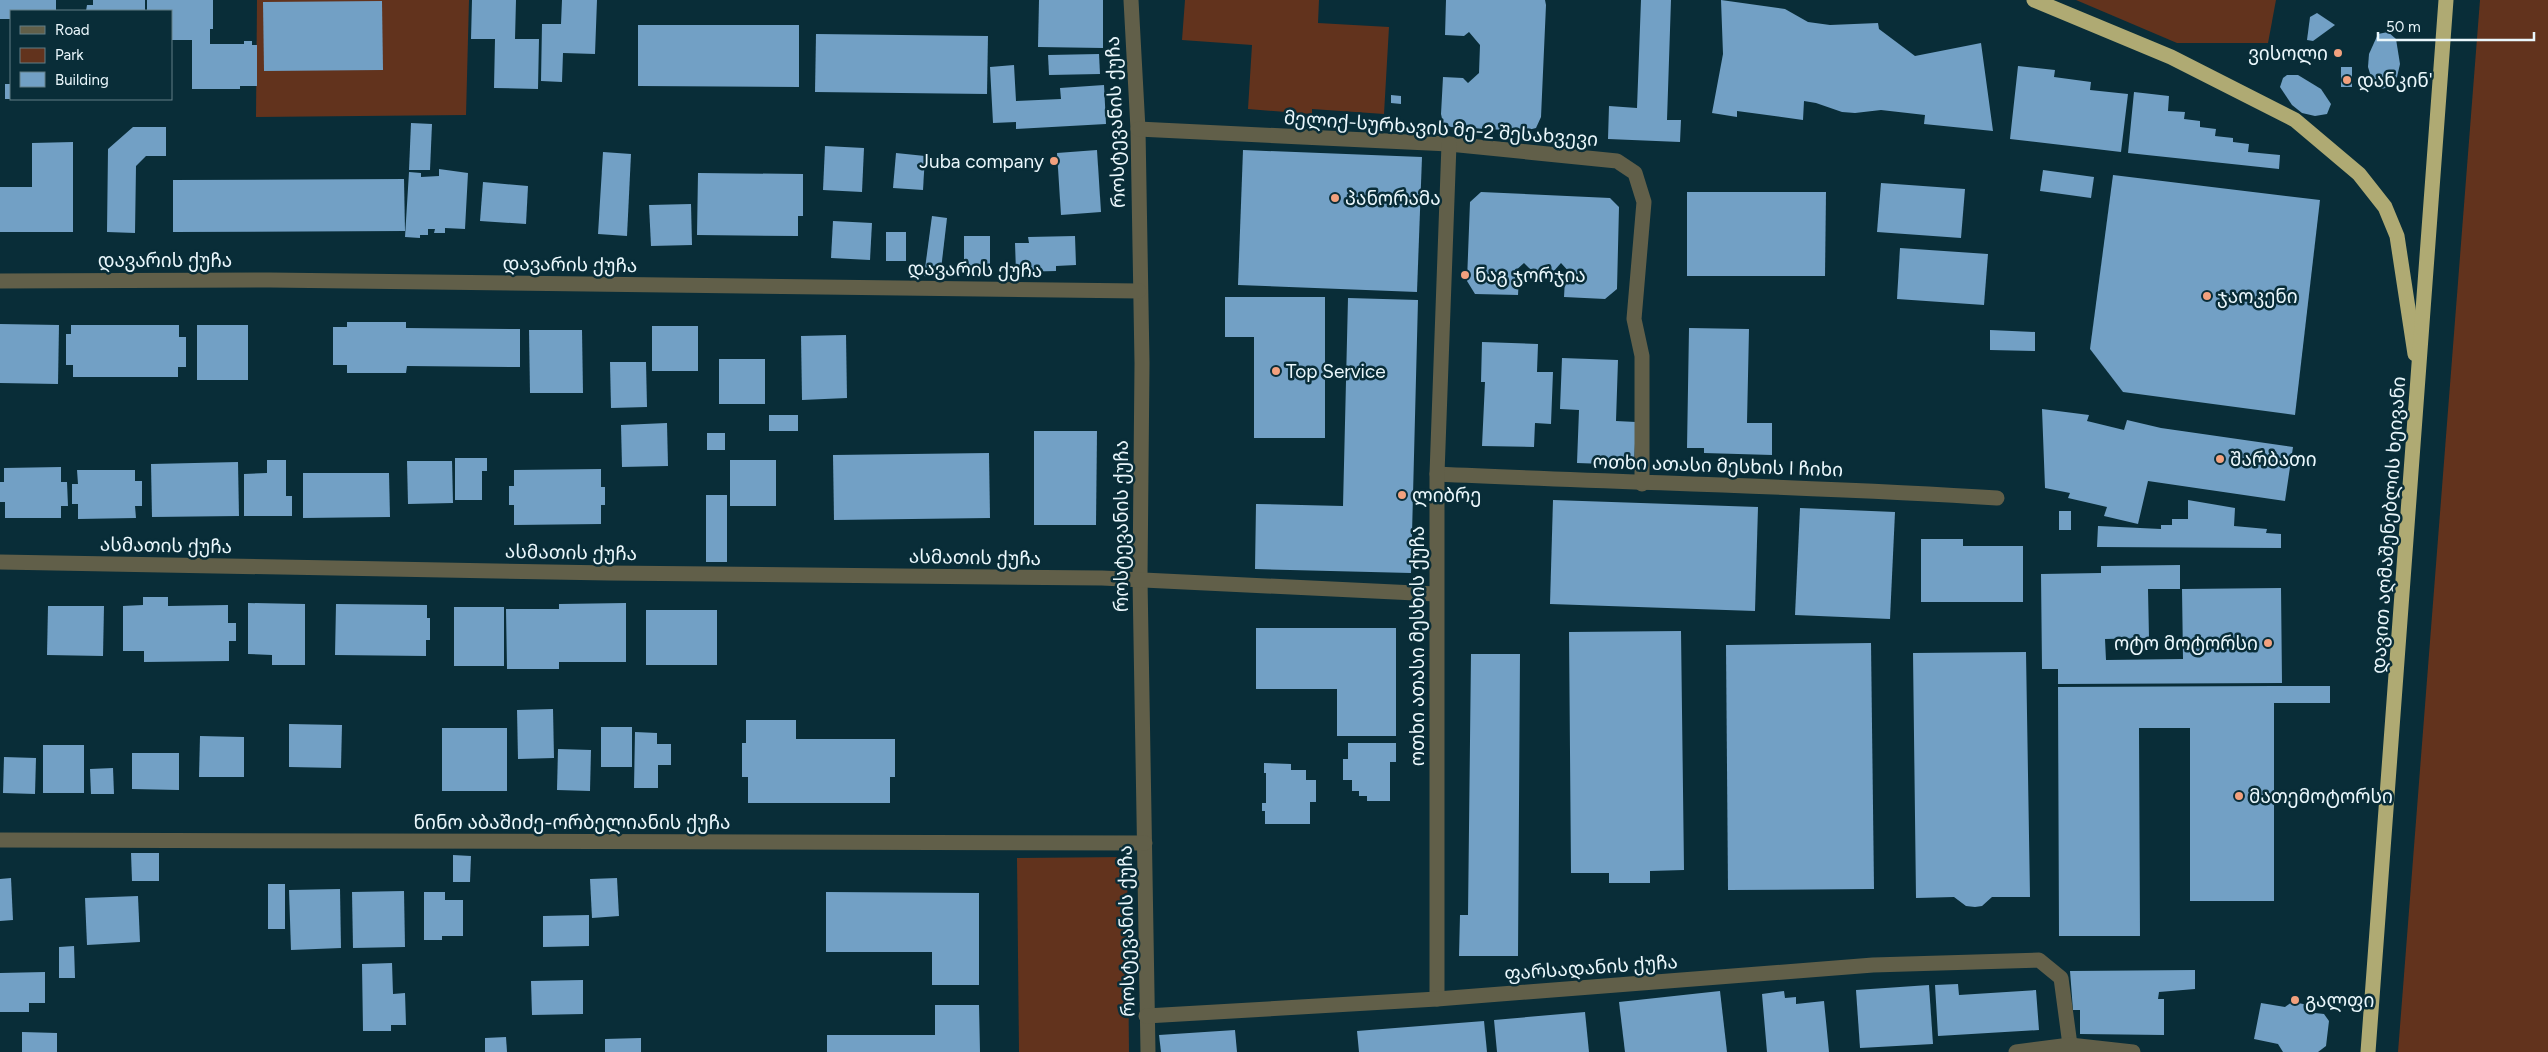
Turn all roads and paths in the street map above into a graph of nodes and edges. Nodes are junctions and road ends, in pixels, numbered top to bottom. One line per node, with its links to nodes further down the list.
1 (1131, 0): 4 (street, როსტევანის ქუჩა)
2 (2034, 0): 8 (highway)
3 (2446, 0): 8 (highway, დავით აღმაშენებლის ხეივანი)
4 (1138, 129): 5 (street, მელიქ-სურხავის მე-2 შესახვევი); 7 (street, როსტევანის ქუჩა)
5 (1450, 144): 9 (street, ოთხი ათასი მესხის ქუჩა); 10 (street, მელიქ-სურხავის მე-2 შესახვევი)
6 (0, 281): 7 (street, დავარის ქუჩა)
7 (1139, 290): 13 (street, როსტევანის ქუჩა)
8 (2419, 381): 23 (highway, დავით აღმაშენებლის ხეივანი)
9 (1438, 474): 10 (street, ოთხი ათასი მესხის I ჩიხი); 14 (street, ოთხი ათასი მესხის ქუჩა)
10 (1642, 484): 11 (street, ოთხი ათასი მესხის I ჩიხი)
11 (1997, 498)
12 (0, 562): 13 (street, ასმათის ქუჩა)
13 (1140, 579): 14 (street, ასმათის ქუჩა); 16 (street, როსტევანის ქუჩა)
14 (1436, 594): 17 (street, ოთხი ათასი მესხის ქუჩა)
15 (0, 840): 16 (street, ნინო აბაშიძე-ორბელიანის ქუჩა)
16 (1145, 843): 18 (street, როსტევანის ქუჩა)
17 (1437, 999): 18 (street, ფარსადანის ქუჩა); 19 (street, ფარსადანის ქუჩა)
18 (1146, 1016): 20 (street, როსტევანის ქუჩა)
19 (2070, 1045): 21 (street); 22 (street)
20 (1148, 1052)
21 (2016, 1052)
22 (2133, 1052)
23 (2368, 1052)

